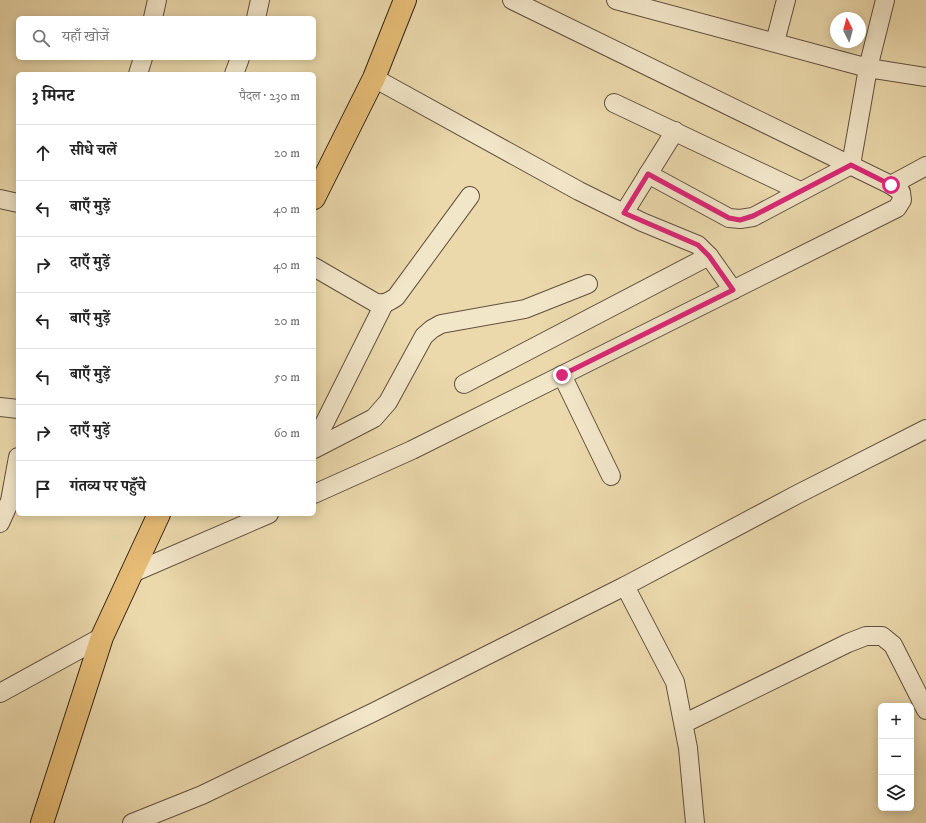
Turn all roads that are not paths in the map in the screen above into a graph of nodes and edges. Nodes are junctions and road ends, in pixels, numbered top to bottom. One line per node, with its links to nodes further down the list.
1 (157, 0): 8 (street)
2 (260, 0): 9 (street)
3 (405, 0): 17 (highway)
4 (512, 0): 20 (street)
5 (616, 0): 10 (street)
6 (786, 0): 10 (street)
7 (885, 0): 13 (street)
8 (153, 16)
9 (256, 16)
10 (775, 42): 13 (street)
11 (142, 60): 14 (street)
12 (239, 60): 15 (street)
13 (868, 68): 16 (street); 20 (street)
14 (138, 72)
15 (235, 72)
16 (926, 77)
17 (374, 78): 25 (highway); 29 (street)
18 (614, 103): 19 (street)
19 (675, 131): 22 (street); 24 (street)
20 (851, 165): 23 (street); 24 (street)
21 (926, 166): 23 (street)
22 (648, 174): 24 (street); 29 (street)
23 (891, 185): 33 (street)
24 (800, 191)
25 (316, 194)
26 (470, 196): 34 (street)
27 (0, 199): 28 (street)
28 (16, 203)
29 (624, 213): 30 (street)
30 (709, 256): 33 (street); 36 (street)
31 (316, 268): 34 (street)
32 (588, 284): 41 (street)
33 (733, 290): 35 (street)
34 (384, 304): 40 (street)
35 (562, 375): 43 (street); 44 (street)
36 (464, 384)
37 (0, 407): 38 (street)
38 (16, 409)
39 (926, 429): 49 (street)
40 (316, 440)
41 (316, 447)
42 (16, 468): 47 (street)
43 (611, 476)
44 (316, 493)
45 (158, 516): 48 (highway)
46 (264, 516): 48 (street)
47 (0, 523)
48 (130, 574): 50 (highway)
49 (625, 586): 53 (street); 55 (street)
50 (102, 637): 51 (street); 54 (highway)
51 (0, 693)
52 (926, 710): 53 (street)
53 (684, 723): 56 (street)
54 (42, 823)
55 (132, 823)
56 (695, 823)

